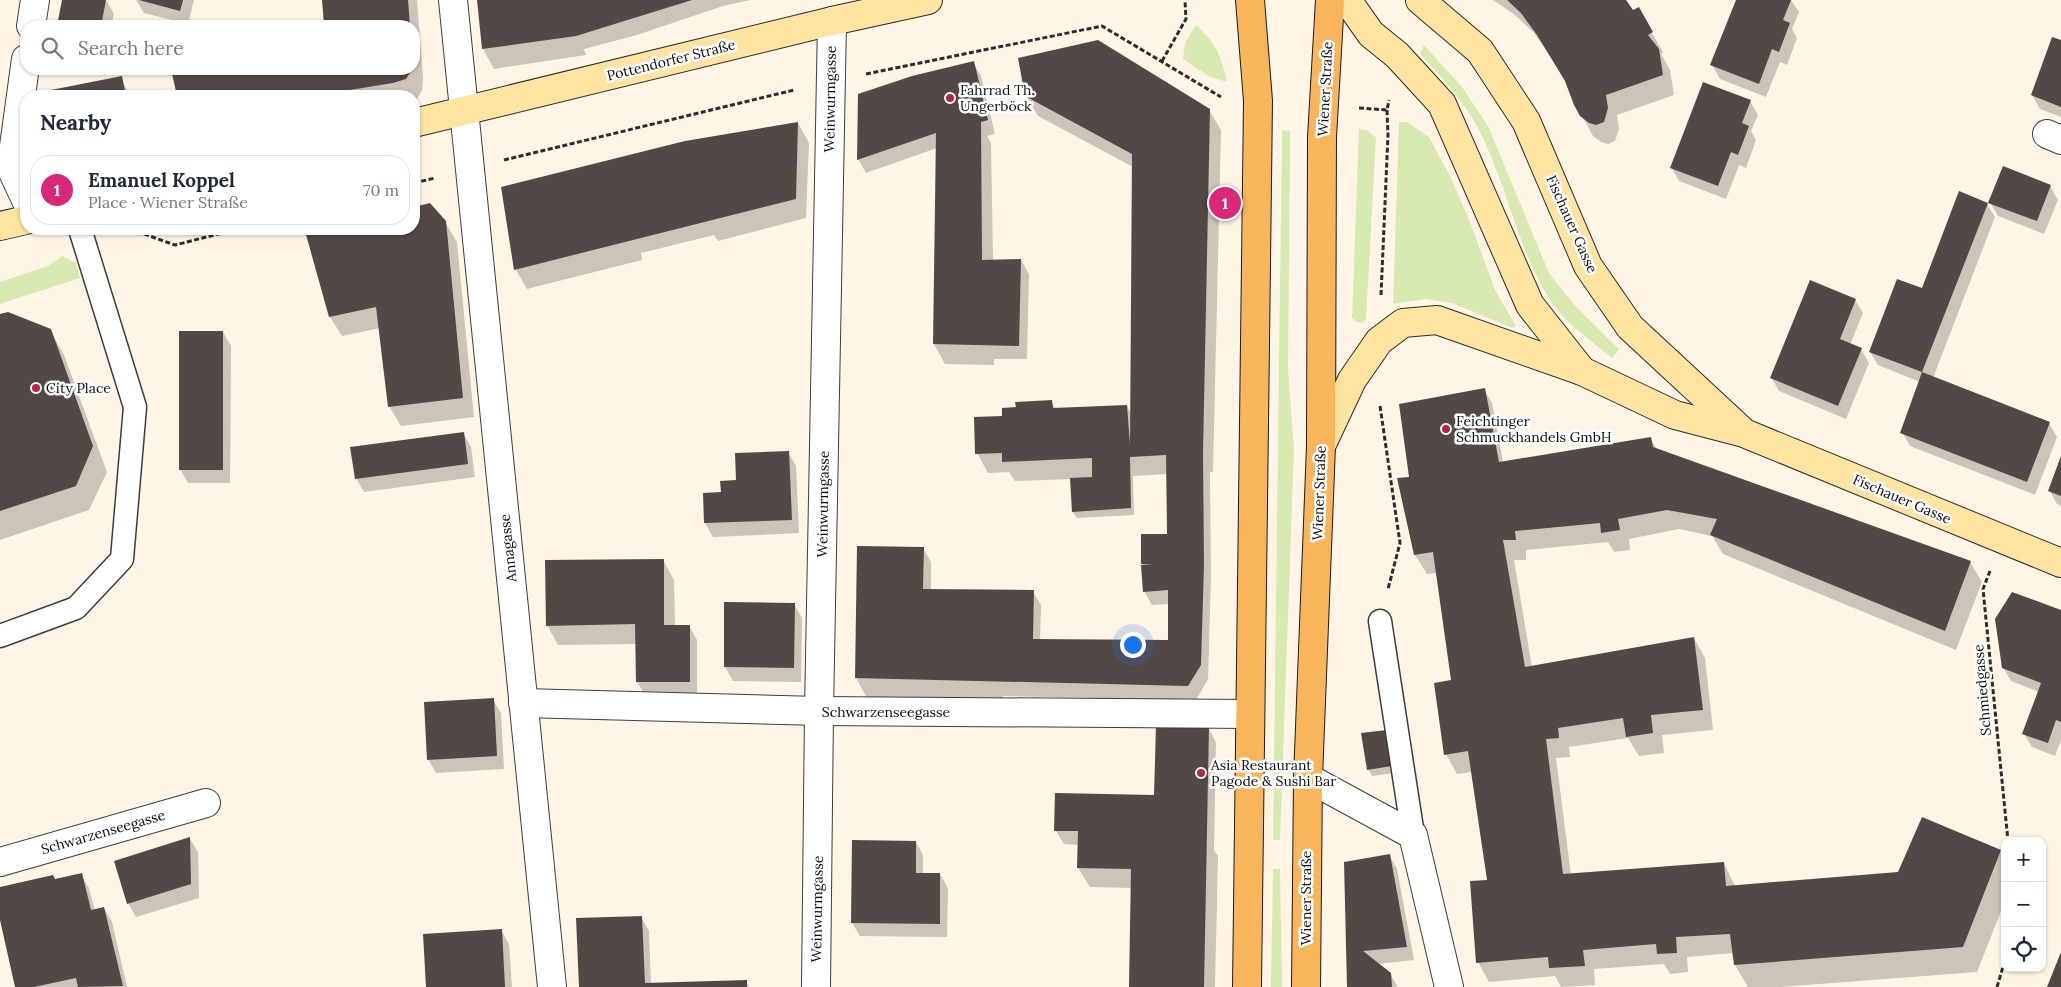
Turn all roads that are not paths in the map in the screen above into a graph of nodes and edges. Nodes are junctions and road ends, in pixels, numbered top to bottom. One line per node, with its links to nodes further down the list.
1 (35, 0): 8 (street)
2 (453, 0): 13 (street, Annagasse)
3 (928, 0): 9 (main road, Pottendorfer Straße)
4 (1250, 0): 27 (main road)
5 (1330, 0): 21 (main road, Wiener Straße)
6 (1347, 0): 19 (main road, Fischauer Gasse)
7 (1420, 0): 20 (main road, Fischauer Gasse)
8 (32, 20)
9 (832, 21): 13 (main road, Pottendorfer Straße); 26 (street, Weinwurmgasse)
10 (24, 75): 11 (street)
11 (22, 90)
12 (20, 103): 15 (street)
13 (465, 110): 14 (main road, Pottendorfer Straße); 25 (street, Annagasse)
14 (420, 121)
15 (20, 187)
16 (20, 221): 17 (main road)
17 (0, 226)
18 (82, 235): 24 (lane)
19 (1582, 371): 20 (main road, Fischauer Gasse); 21 (main road, Fischauer Gasse)
20 (1744, 433): 22 (main road, Fischauer Gasse)
21 (1321, 446): 28 (main road, Wiener Straße)
22 (2061, 563)
23 (1380, 621): 30 (lane)
24 (0, 636)
25 (523, 702): 26 (street, Schwarzenseegasse); 32 (street, Annagasse)
26 (819, 711): 27 (street, Schwarzenseegasse); 33 (street, Weinwurmgasse)
27 (1250, 714): 34 (main road)
28 (1308, 778): 30 (street); 35 (main road, Wiener Straße)
29 (206, 802): 31 (street, Schwarzenseegasse)
30 (1413, 835): 36 (street)
31 (0, 862)
32 (552, 987)
33 (816, 987)
34 (1246, 987)
35 (1306, 987)
36 (1449, 987)

